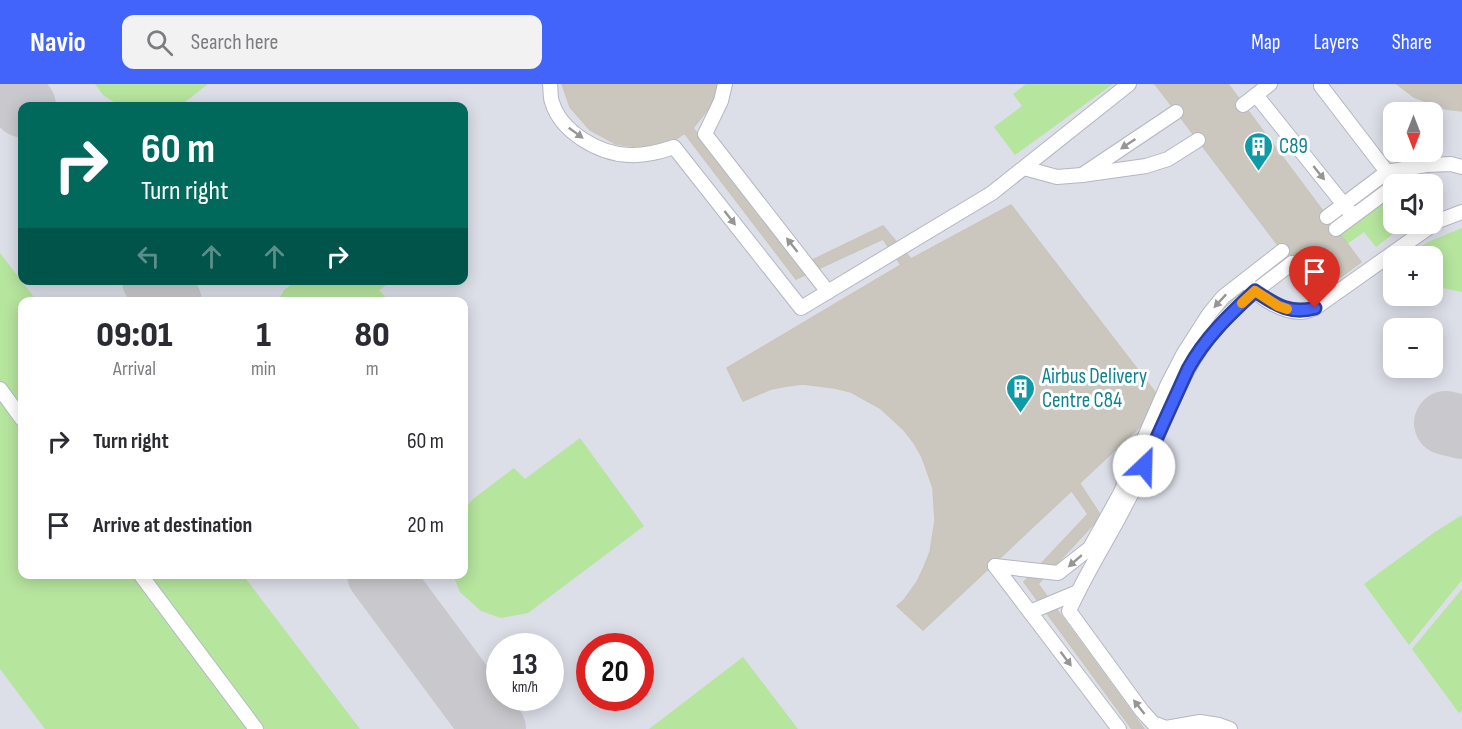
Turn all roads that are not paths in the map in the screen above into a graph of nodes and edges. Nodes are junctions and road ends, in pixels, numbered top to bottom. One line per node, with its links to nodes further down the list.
1 (550, 84): 26 (lane, one-way to 26)
2 (725, 84): 26 (lane, one-way to 2)
3 (1129, 84): 12 (lane)
4 (1270, 84): 6 (lane)
5 (1321, 84): 13 (lane)
6 (1256, 95): 7 (lane); 17 (lane, one-way to 17)
7 (1243, 105)
8 (1176, 112): 15 (lane, one-way to 15)
9 (1198, 140): 15 (lane)
10 (1426, 165): 11 (lane); 13 (lane); 14 (lane)
11 (1462, 166)
12 (1024, 168): 15 (lane); 26 (lane)
13 (1388, 172): 17 (lane)
14 (1412, 174)
15 (1082, 176)
16 (1383, 194): 19 (lane)
17 (1344, 205): 19 (lane); 20 (lane)
18 (1462, 212): 25 (lane)
19 (1353, 216): 21 (lane)
20 (1327, 217)
21 (1336, 229)
22 (1282, 251): 24 (lane)
23 (1292, 263): 25 (lane)
24 (1245, 279): 25 (lane); 31 (lane, one-way to 31)
25 (1255, 291): 30 (lane)
26 (828, 292)
27 (0, 389): 28 (lane)
28 (18, 414)
29 (144, 579): 32 (lane)
30 (1078, 592): 31 (lane); 34 (lane, one-way to 30)
31 (1030, 612): 33 (lane, one-way to 33)
32 (256, 729)
33 (1119, 729)
34 (1230, 729)

